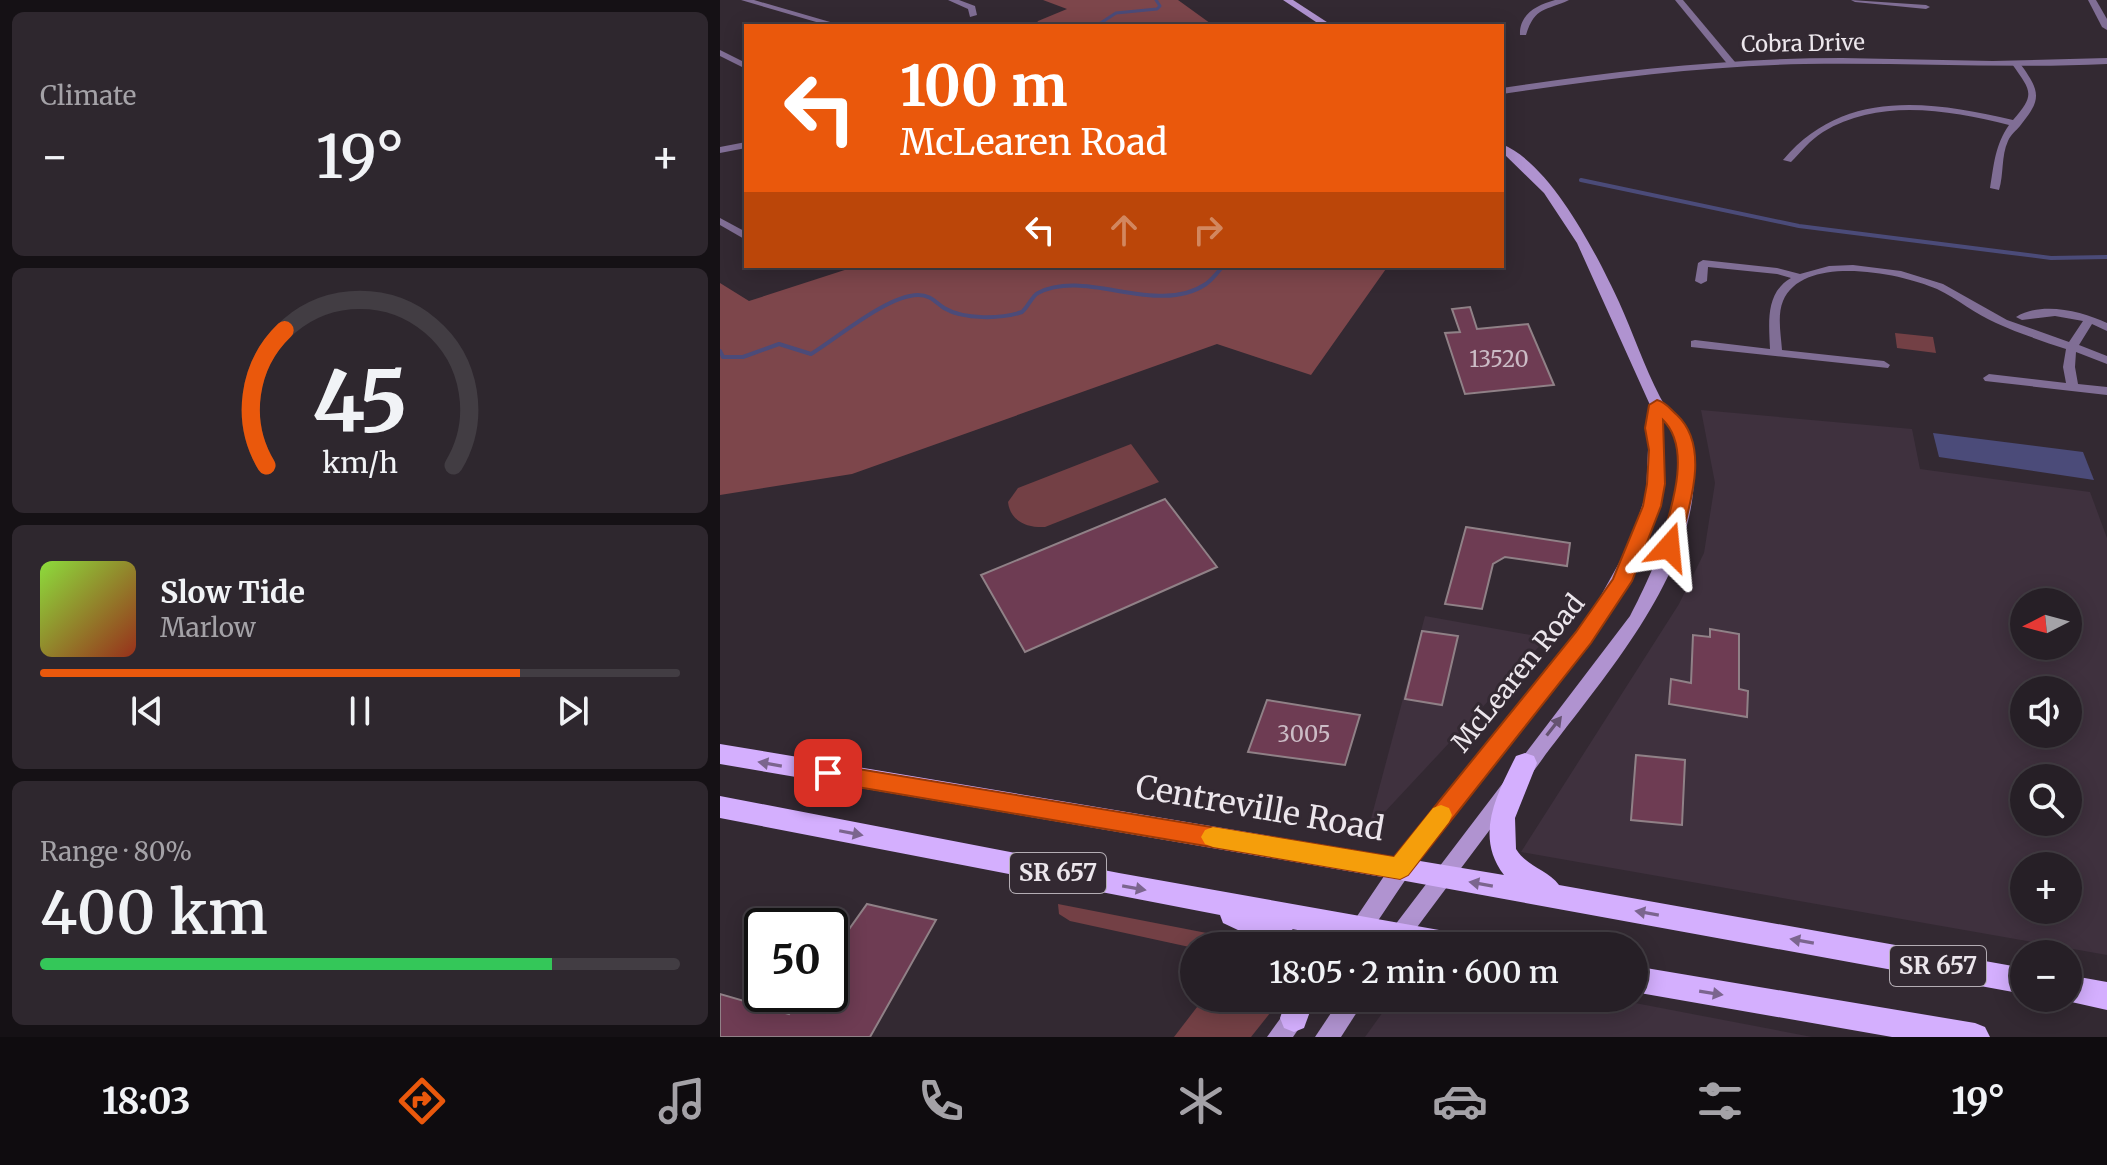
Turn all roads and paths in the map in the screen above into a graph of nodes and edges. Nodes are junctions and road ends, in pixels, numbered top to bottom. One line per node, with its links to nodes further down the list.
1 (745, 0): 10 (street)
2 (952, 0): 9 (street)
3 (1287, 0): 11 (main road)
4 (1565, 0): 13 (street)
5 (1679, 0): 16 (street)
6 (1855, 0): 8 (street)
7 (2092, 0): 12 (street)
8 (1926, 7)
9 (973, 15)
10 (833, 24)
11 (1325, 24)
12 (2107, 27)
13 (1523, 33)
14 (720, 53): 18 (street)
15 (2107, 61): 17 (street, Cobra Drive)
16 (1732, 64): 17 (street, Cobra Drive); 19 (street, Cobra Drive)
17 (2016, 64): 20 (street)
18 (744, 65)
19 (1504, 91)
20 (2017, 124): 24 (street); 25 (street)
21 (744, 145): 23 (street)
22 (1504, 149): 41 (main road, McLearen Road)
23 (720, 150)
24 (1788, 160)
25 (1995, 188)
26 (720, 221): 27 (street)
27 (744, 236)
28 (1800, 277): 29 (street); 34 (street); 35 (street)
29 (1701, 281)
30 (2022, 317): 31 (street)
31 (2090, 319): 32 (street); 34 (street)
32 (2107, 327)
33 (1695, 344): 35 (street)
34 (2071, 346): 36 (street); 39 (street)
35 (1776, 353): 37 (street)
36 (2107, 360)
37 (1884, 365)
38 (1989, 378): 39 (street)
39 (2073, 388): 40 (street)
40 (2107, 391)
41 (1657, 405): 43 (main road, McLearen Road, one-way to 41); 45 (main road, McLearen Road)
42 (720, 754): 45 (main road, Centreville Road / SR 657, one-way to 42)
43 (1525, 763): 46 (main road, McLearen Road); 48 (main road)
44 (720, 807): 47 (main road, SR 657, one-way to 47)
45 (1400, 868): 46 (main road, Centreville Road / SR 657); 51 (main road, McLearen Road)
46 (1439, 877): 48 (main road, Centreville Road / SR 657, one-way to 46); 52 (main road, McLearen Road)
47 (1204, 901): 49 (main road); 50 (main road, SR 657)
48 (1577, 901): 53 (main road, Centreville Road / SR 657, one-way to 48)
49 (1276, 932)
50 (1333, 932)
51 (1357, 932)
52 (1399, 932)
53 (2010, 978)
54 (1648, 981): 59 (main road, SR 657, one-way to 59)
55 (2082, 992): 56 (main road)
56 (2107, 996)
57 (1345, 1012): 58 (main road)
58 (1327, 1037)
59 (1975, 1037)

